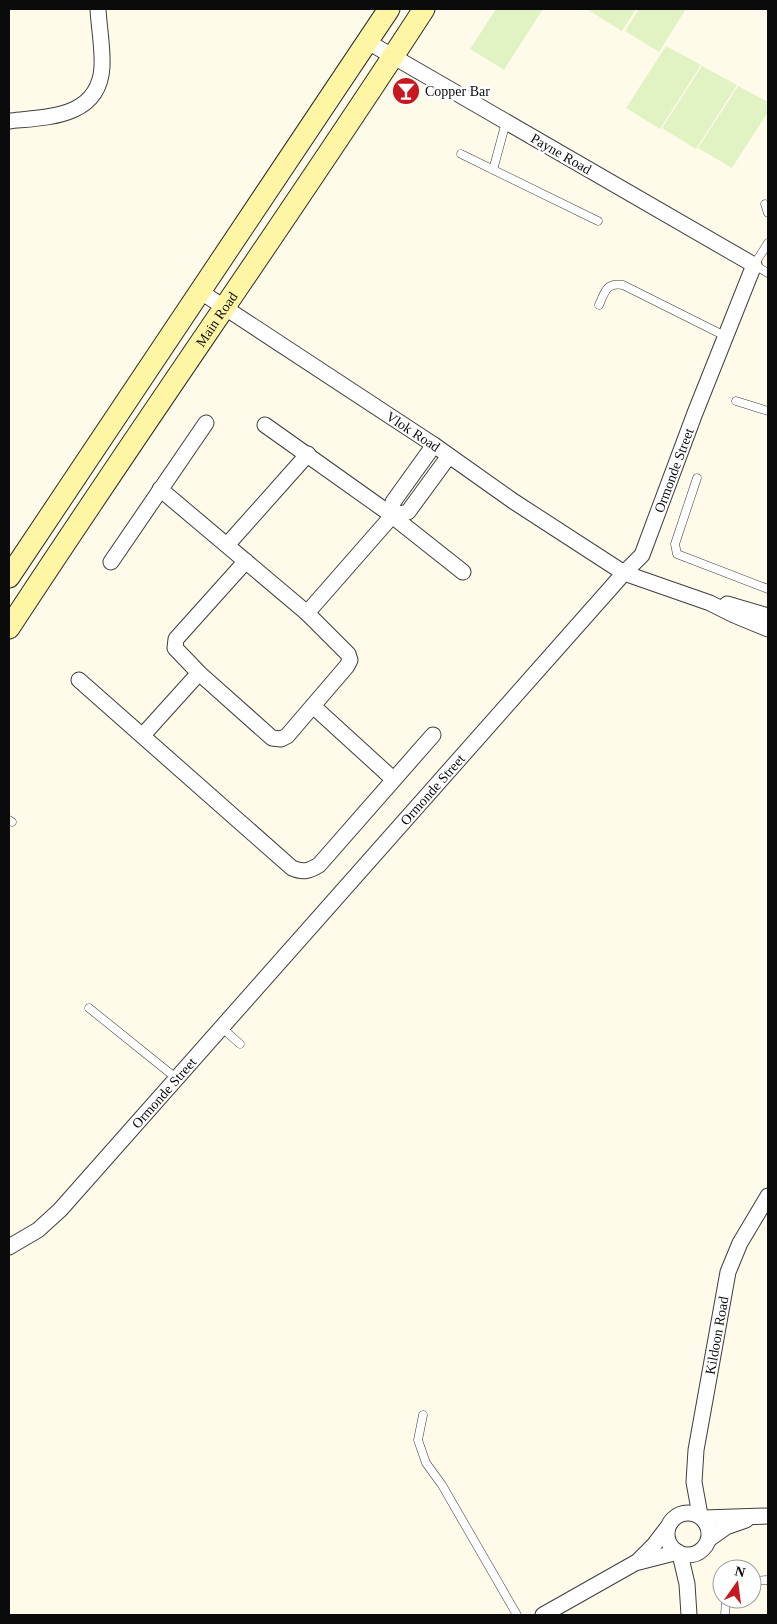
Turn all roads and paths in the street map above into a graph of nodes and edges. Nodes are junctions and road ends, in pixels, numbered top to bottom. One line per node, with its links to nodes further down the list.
1 (98, 9): 6 (street)
2 (390, 9): 4 (main road, Main Road)
3 (424, 9): 5 (main road, Main Road)
4 (368, 42): 5 (street, Payne Road); 16 (main road, Main Road)
5 (393, 57): 7 (street, Payne Road); 18 (main road, Main Road)
6 (9, 121)
7 (506, 122): 9 (lane); 14 (street, Payne Road)
8 (461, 154): 9 (lane)
9 (493, 170): 12 (lane)
10 (766, 204): 11 (lane)
11 (768, 213)
12 (598, 221)
13 (768, 243): 14 (lane)
14 (754, 265): 15 (lane); 19 (street, Ormonde Street)
15 (768, 273)
16 (201, 292): 18 (street, Vlok Road); 35 (main road, Main Road)
17 (599, 305): 19 (lane)
18 (225, 307): 24 (street, Vlok Road); 40 (main road, Main Road)
19 (725, 336): 34 (street, Ormonde Street)
20 (736, 401): 21 (lane)
21 (768, 410)
22 (206, 423): 28 (street)
23 (265, 425): 25 (street)
24 (434, 445): 26 (street, Vlok Road); 29 (street)
25 (308, 454): 29 (street); 30 (street)
26 (449, 456): 29 (street); 34 (street, Vlok Road)
27 (697, 478): 36 (lane)
28 (160, 489): 30 (street); 32 (street)
29 (392, 516): 33 (street); 38 (street)
30 (227, 546): 31 (street)
31 (246, 561): 38 (street); 42 (street)
32 (112, 562)
33 (463, 572)
34 (624, 573): 37 (street, Vlok Road); 49 (street, Ormonde Street)
35 (9, 577)
36 (768, 589)
37 (710, 603): 39 (street); 41 (street)
38 (307, 613): 44 (street)
39 (768, 616)
40 (9, 628)
41 (768, 629)
42 (199, 673): 44 (street); 45 (street)
43 (79, 680): 45 (street)
44 (313, 706): 47 (street)
45 (143, 735): 47 (street)
46 (433, 735): 47 (street)
47 (393, 779)
48 (89, 1008): 51 (lane)
49 (221, 1027): 50 (lane); 51 (street, Ormonde Street)
50 (240, 1044)
51 (176, 1078): 53 (street, Ormonde Street)
52 (768, 1196): 55 (street, Kildoon Road)
53 (9, 1247)
54 (423, 1415): 65 (lane)
55 (694, 1482): 56 (street, Kildoon Road); 57 (street, Kildoon Road)
56 (681, 1513): 57 (street); 59 (street)
57 (701, 1516): 58 (street); 60 (street)
58 (766, 1516): 60 (street)
59 (668, 1528): 62 (street); 63 (street)
60 (709, 1539): 61 (street)
61 (699, 1552): 62 (street); 64 (street)
62 (679, 1553): 63 (street); 64 (street)
63 (635, 1563): 66 (street)
64 (689, 1595): 67 (street)
65 (517, 1615)
66 (543, 1615)
67 (689, 1615)

